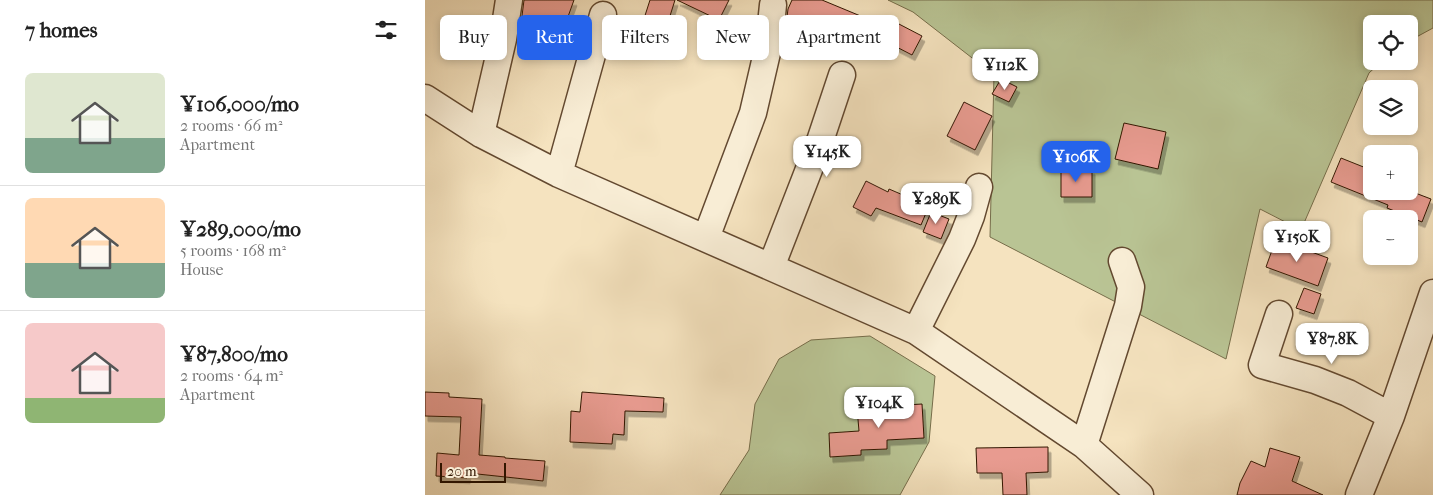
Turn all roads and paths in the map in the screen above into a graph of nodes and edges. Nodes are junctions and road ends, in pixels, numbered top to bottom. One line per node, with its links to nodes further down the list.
1 (509, 0): 6 (street)
2 (773, 5): 9 (street)
3 (602, 19): 7 (street)
4 (842, 75): 11 (street)
5 (425, 98): 6 (street)
6 (481, 134): 7 (street)
7 (559, 174): 9 (street)
8 (979, 187): 14 (street)
9 (706, 238): 11 (street)
10 (1122, 261): 16 (street)
11 (771, 267): 14 (street)
12 (1433, 293): 15 (street)
13 (1279, 314): 15 (street)
14 (916, 331): 16 (street)
15 (1391, 416): 18 (street)
16 (1084, 445): 17 (street)
17 (1140, 495)
18 (1359, 495)

